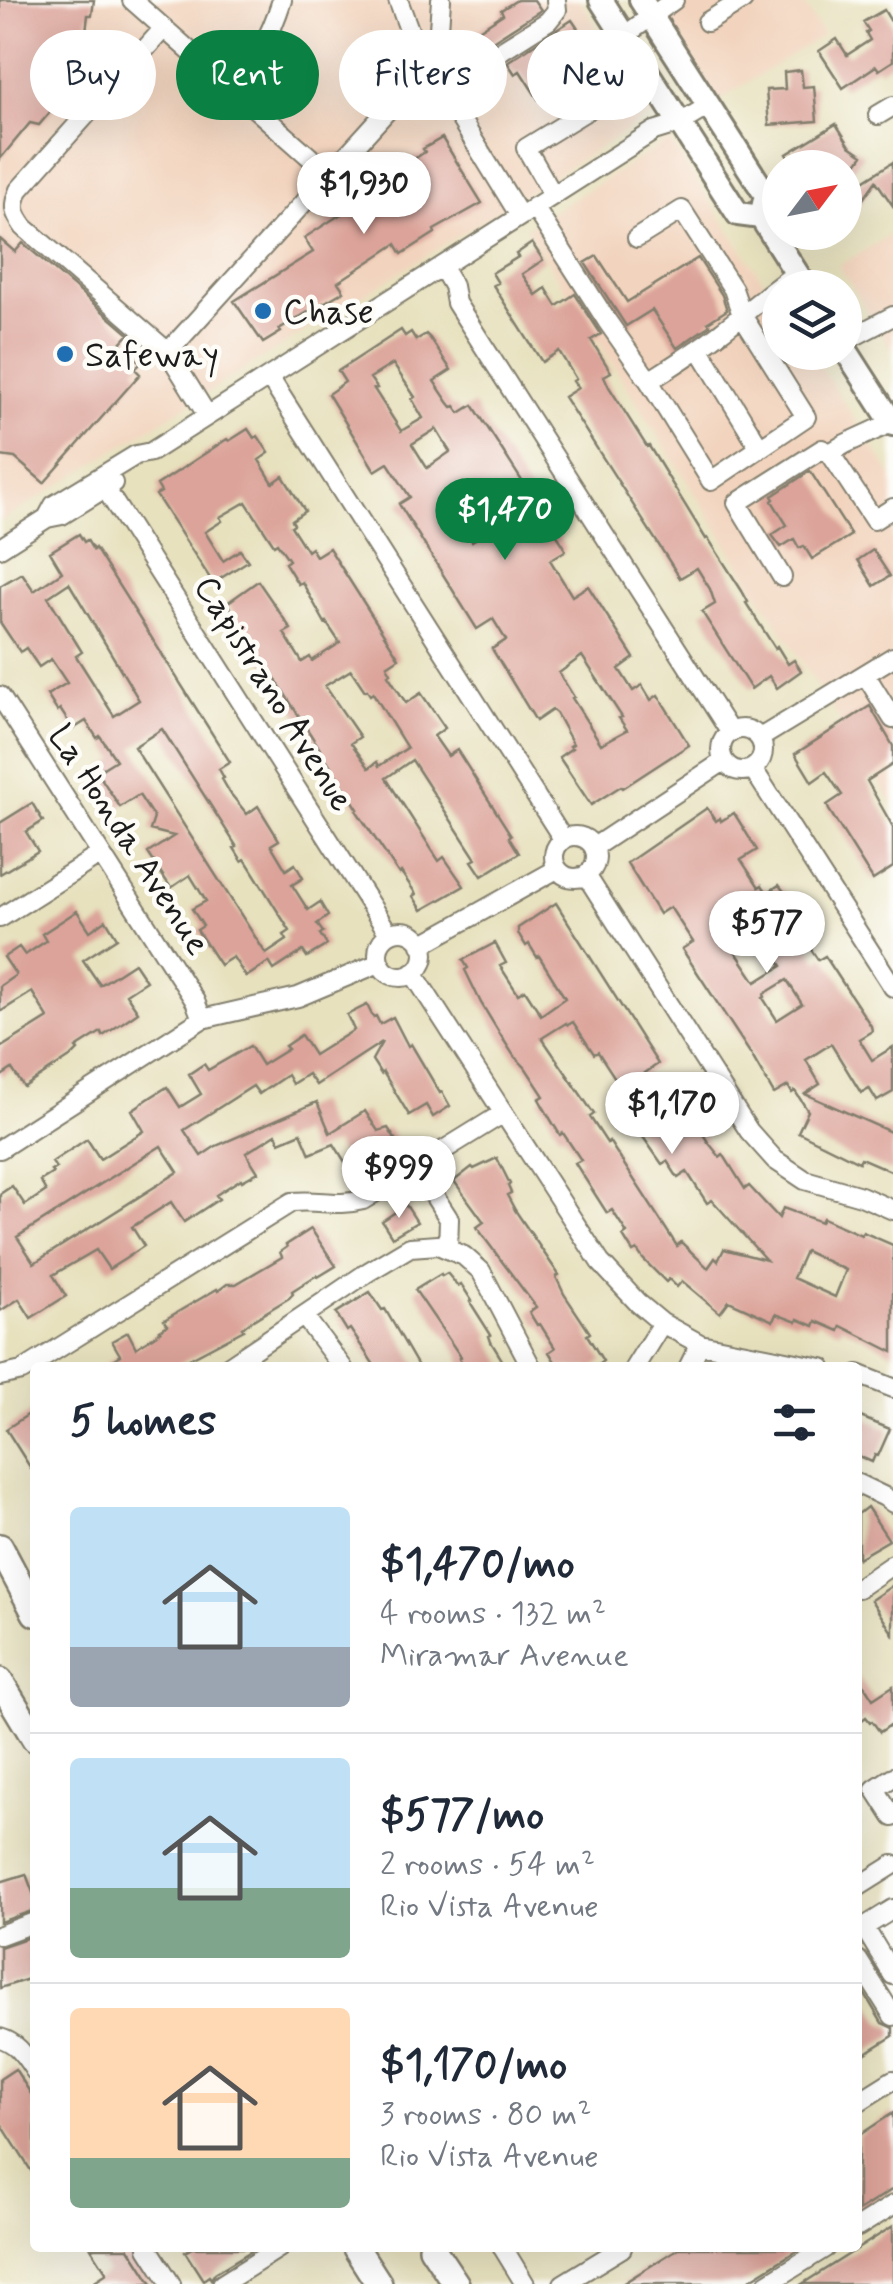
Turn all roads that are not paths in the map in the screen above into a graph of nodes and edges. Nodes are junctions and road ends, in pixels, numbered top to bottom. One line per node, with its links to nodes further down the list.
1 (132, 0): 11 (street)
2 (282, 0): 12 (street)
3 (398, 0): 13 (street)
4 (440, 0): 5 (street)
5 (556, 0)
6 (600, 0): 14 (main road)
7 (674, 0): 9 (street)
8 (744, 0): 10 (street)
9 (646, 8): 15 (street); 18 (main road)
10 (707, 22)
11 (164, 28): 16 (street); 36 (street)
12 (271, 30)
13 (409, 30)
14 (620, 30)
15 (629, 30)
16 (176, 39)
17 (659, 91): 23 (main road)
18 (710, 105): 23 (street); 27 (main road)
19 (267, 120): 24 (street)
20 (378, 120): 24 (street)
21 (463, 120): 26 (street)
22 (572, 120): 25 (street)
23 (680, 123): 25 (street); 27 (main road)
24 (329, 174): 36 (street)
25 (552, 195): 26 (street)
26 (527, 211): 29 (street); 39 (street)
27 (761, 217): 30 (main road)
28 (636, 238): 32 (street)
29 (442, 267): 38 (street); 54 (street)
30 (795, 270)
31 (762, 303): 32 (street)
32 (742, 315): 35 (street); 42 (street)
33 (893, 316): 34 (street)
34 (862, 332)
35 (699, 348): 39 (street); 42 (street)
36 (168, 352): 40 (street)
37 (859, 370): 41 (main road)
38 (269, 377): 40 (street); 58 (street)
39 (649, 381): 42 (street)
40 (207, 415): 43 (street)
41 (893, 423): 44 (street)
42 (760, 448)
43 (151, 452): 45 (street); 47 (street)
44 (830, 453): 46 (street); 49 (street)
45 (105, 488): 47 (street); 64 (street, Capistrano Avenue)
46 (893, 508)
47 (47, 518): 48 (street)
48 (0, 548)
49 (782, 577)
50 (892, 660): 51 (street)
51 (865, 674): 53 (street); 55 (street)
52 (0, 696): 60 (street, La Honda Avenue)
53 (893, 720)
54 (730, 732): 55 (street); 56 (street)
55 (760, 738): 57 (street)
56 (724, 761): 57 (street); 59 (street)
57 (754, 769): 68 (street)
58 (563, 839): 59 (street); 61 (street)
59 (594, 847): 62 (street)
60 (101, 854): 63 (street); 69 (street, La Honda Avenue)
61 (558, 869): 62 (street); 65 (street)
62 (586, 875): 73 (street)
63 (0, 918)
64 (389, 934): 65 (street); 66 (street)
65 (422, 944): 67 (street)
66 (380, 963): 67 (street); 69 (street)
67 (413, 973): 70 (street)
68 (893, 987)
69 (202, 1019): 71 (street)
70 (502, 1114): 76 (street); 78 (street)
71 (0, 1149)
72 (433, 1194): 74 (street)
73 (893, 1210)
74 (448, 1249): 75 (street); 81 (street)
75 (304, 1316): 79 (street); 80 (street)
76 (662, 1323): 77 (street); 82 (street)
77 (700, 1344): 83 (street); 84 (street)
78 (36, 1362)
79 (235, 1362)
80 (339, 1362)
81 (529, 1362)
82 (638, 1362)
83 (691, 1362)
84 (792, 1362)
85 (30, 1366): 86 (street)
86 (0, 1376)
87 (862, 1376): 88 (street)
88 (893, 1388)
89 (862, 1486): 90 (street)
90 (893, 1503)
91 (0, 1546): 94 (highway)
92 (893, 1564): 93 (street)
93 (862, 1585)
94 (30, 1603)
95 (0, 1681): 96 (highway)
96 (30, 1731)
97 (893, 1777): 98 (street)
98 (893, 1817)
99 (893, 1864): 100 (street)
100 (862, 1884)
101 (893, 1909): 105 (street)
102 (30, 1924): 103 (street)
103 (0, 1936)
104 (862, 1966): 106 (street)
105 (893, 1975)
106 (893, 2016)
107 (0, 2038): 108 (street)
108 (30, 2063)
109 (893, 2080): 110 (street)
110 (862, 2099)
111 (893, 2205): 112 (street)
112 (862, 2224)
113 (151, 2252): 120 (street)
114 (273, 2252): 121 (street)
115 (359, 2252): 122 (highway)
116 (435, 2252): 123 (highway)
117 (505, 2252): 124 (street)
118 (615, 2252): 125 (street)
119 (819, 2252): 126 (street)
120 (171, 2284)
121 (222, 2284)
122 (380, 2284)
123 (456, 2284)
124 (525, 2284)
125 (562, 2284)
126 (767, 2284)

